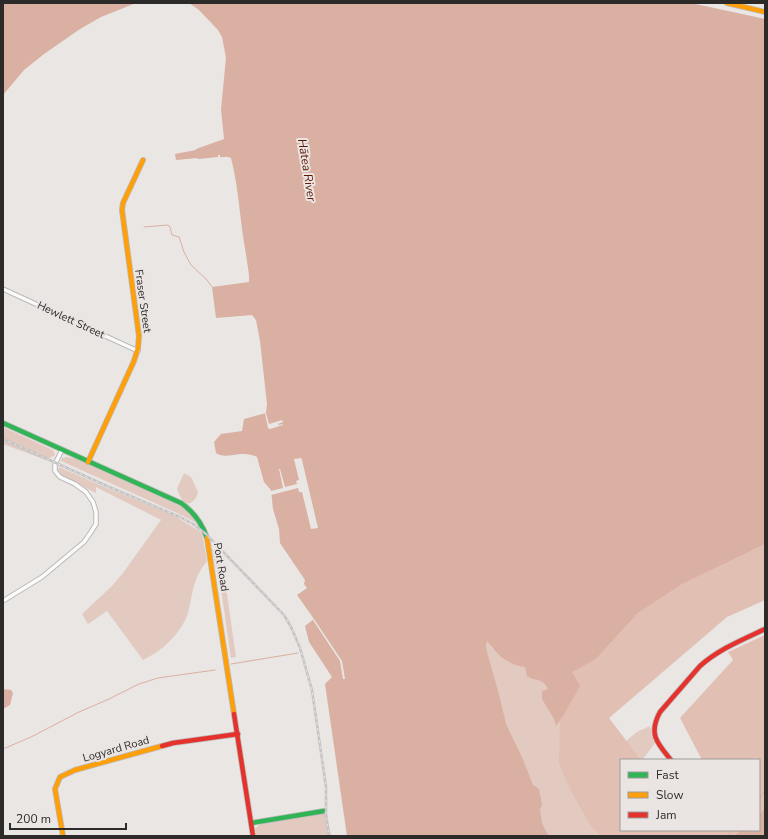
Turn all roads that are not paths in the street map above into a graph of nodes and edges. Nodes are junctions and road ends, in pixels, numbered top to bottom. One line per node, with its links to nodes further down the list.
1 (728, 3): 2 (street)
2 (765, 12)
3 (143, 160): 5 (street, Fraser Street)
4 (3, 289): 5 (street, Hewlett Street)
5 (138, 351): 8 (street, Fraser Street)
6 (3, 423): 7 (street, Port Road)
7 (62, 450): 8 (street, Port Road); 9 (street)
8 (88, 462): 11 (street, Port Road)
9 (3, 601)
10 (765, 629): 12 (street)
11 (238, 734): 14 (street, Port Road); 15 (street, Logyard Road)
12 (670, 759)
13 (324, 811): 14 (street)
14 (251, 823): 16 (street, Port Road)
15 (62, 836)
16 (252, 836)

